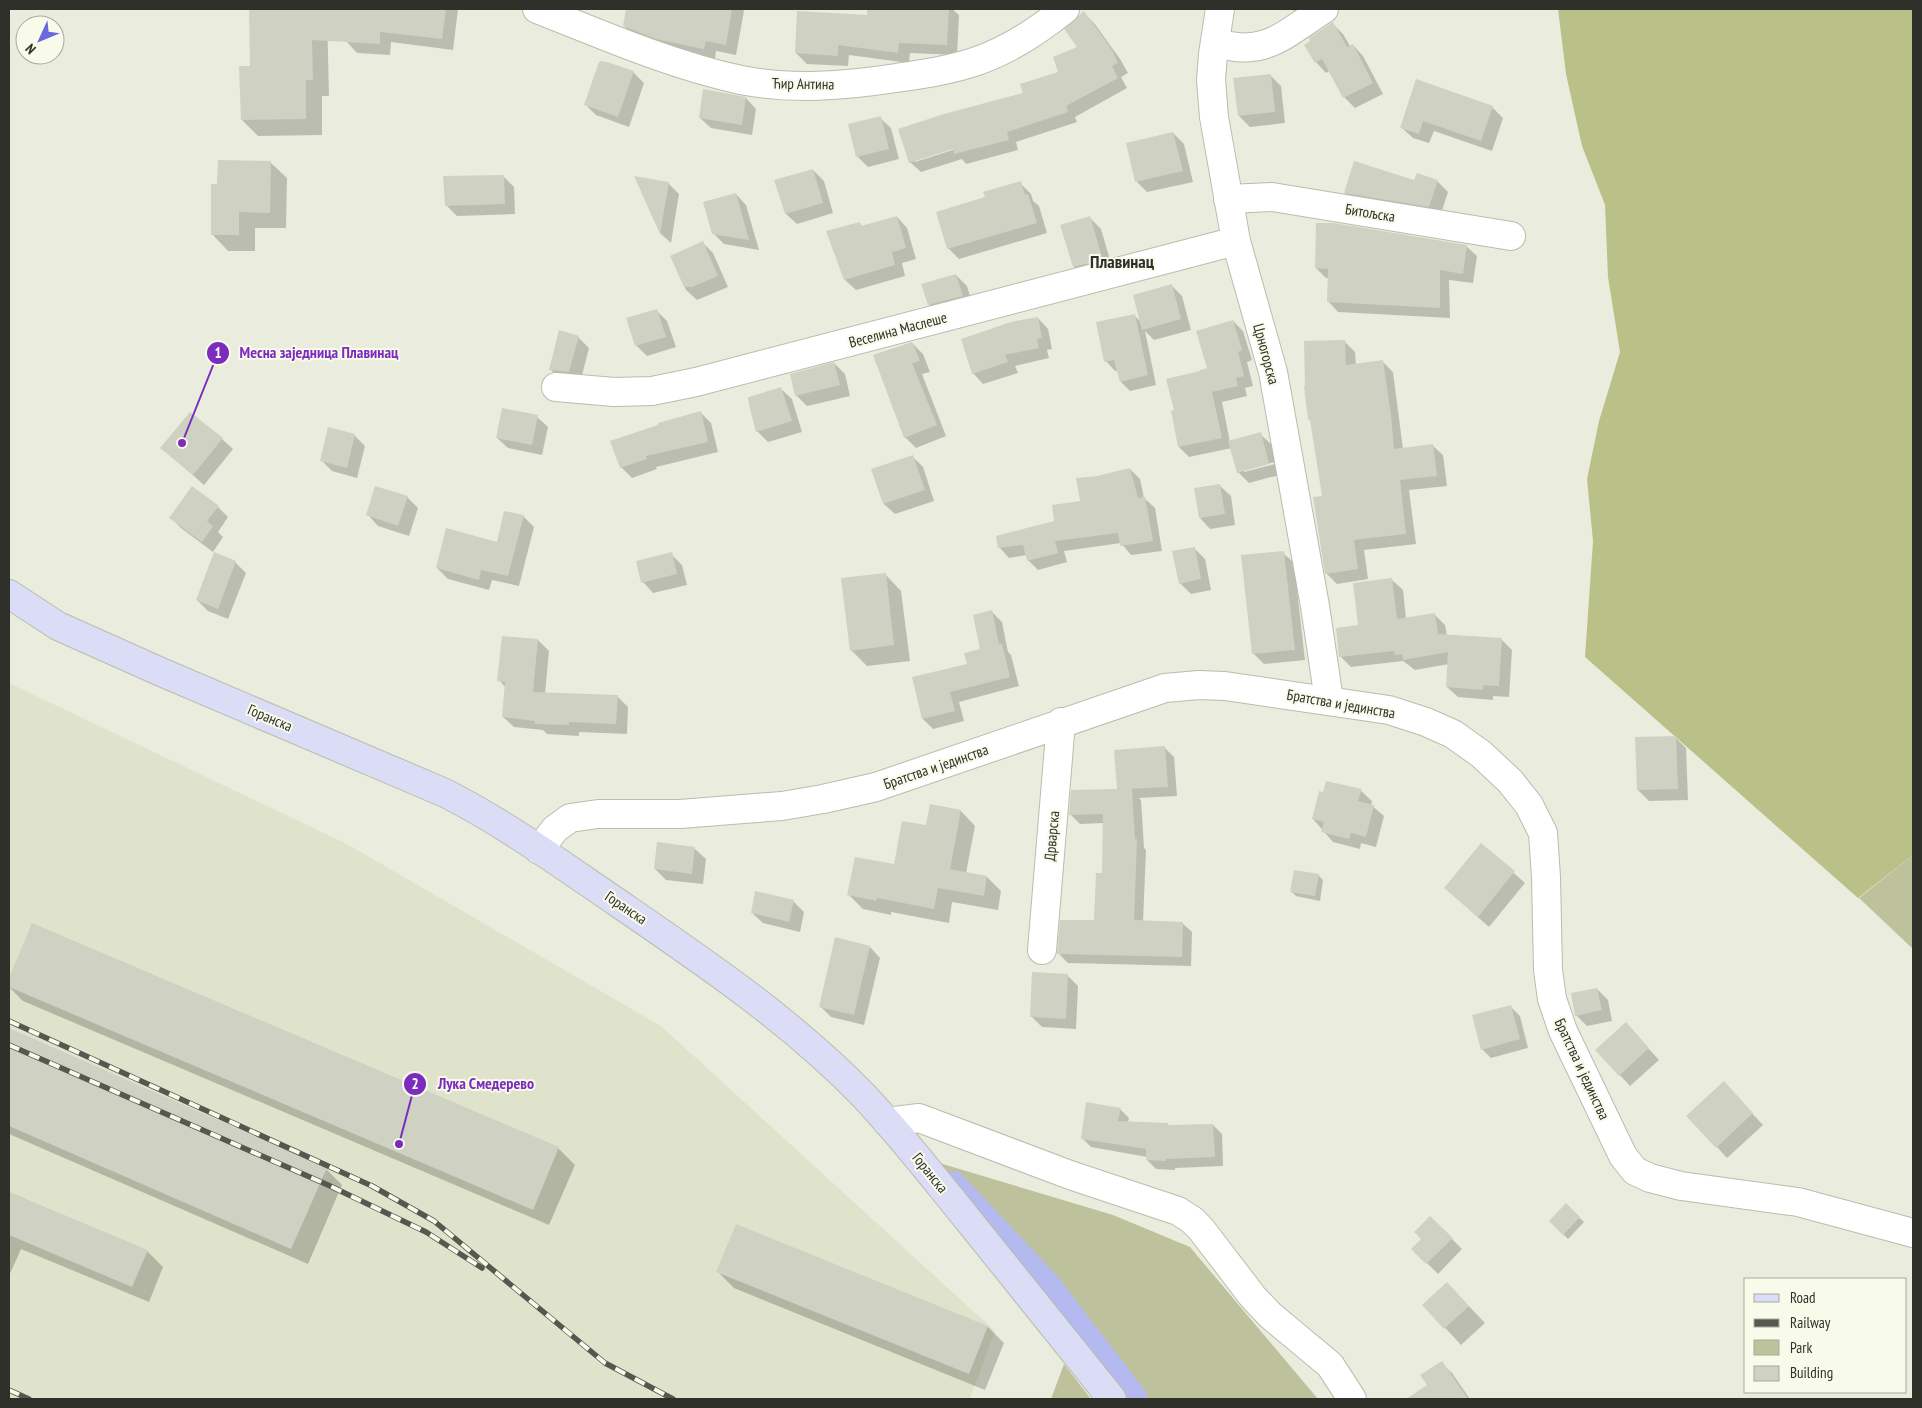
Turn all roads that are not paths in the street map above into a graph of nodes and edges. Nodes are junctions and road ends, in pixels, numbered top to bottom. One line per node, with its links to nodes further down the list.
1 (536, 9): 2 (street, Ћир Антина)
2 (1065, 9)
3 (1220, 9): 5 (street, Црногорска)
4 (1324, 9): 5 (street)
5 (1214, 42): 6 (street, Црногорска)
6 (1228, 199): 7 (street, Битољска); 8 (street, Црногорска)
7 (1511, 236)
8 (1236, 241): 9 (street, Веселина Маслеше); 11 (street, Црногорска)
9 (556, 386)
10 (9, 594): 13 (main road, Горанска)
11 (1329, 700): 12 (street, Братства и јединства); 16 (street, Братства и јединства)
12 (1061, 722): 13 (street, Братства и јединства); 14 (street, Дрварска)
13 (539, 850): 15 (main road, Горанска)
14 (1042, 950)
15 (887, 1122): 17 (main road, Горанска); 18 (street)
16 (1913, 1233)
17 (1112, 1399)
18 (1352, 1399)

